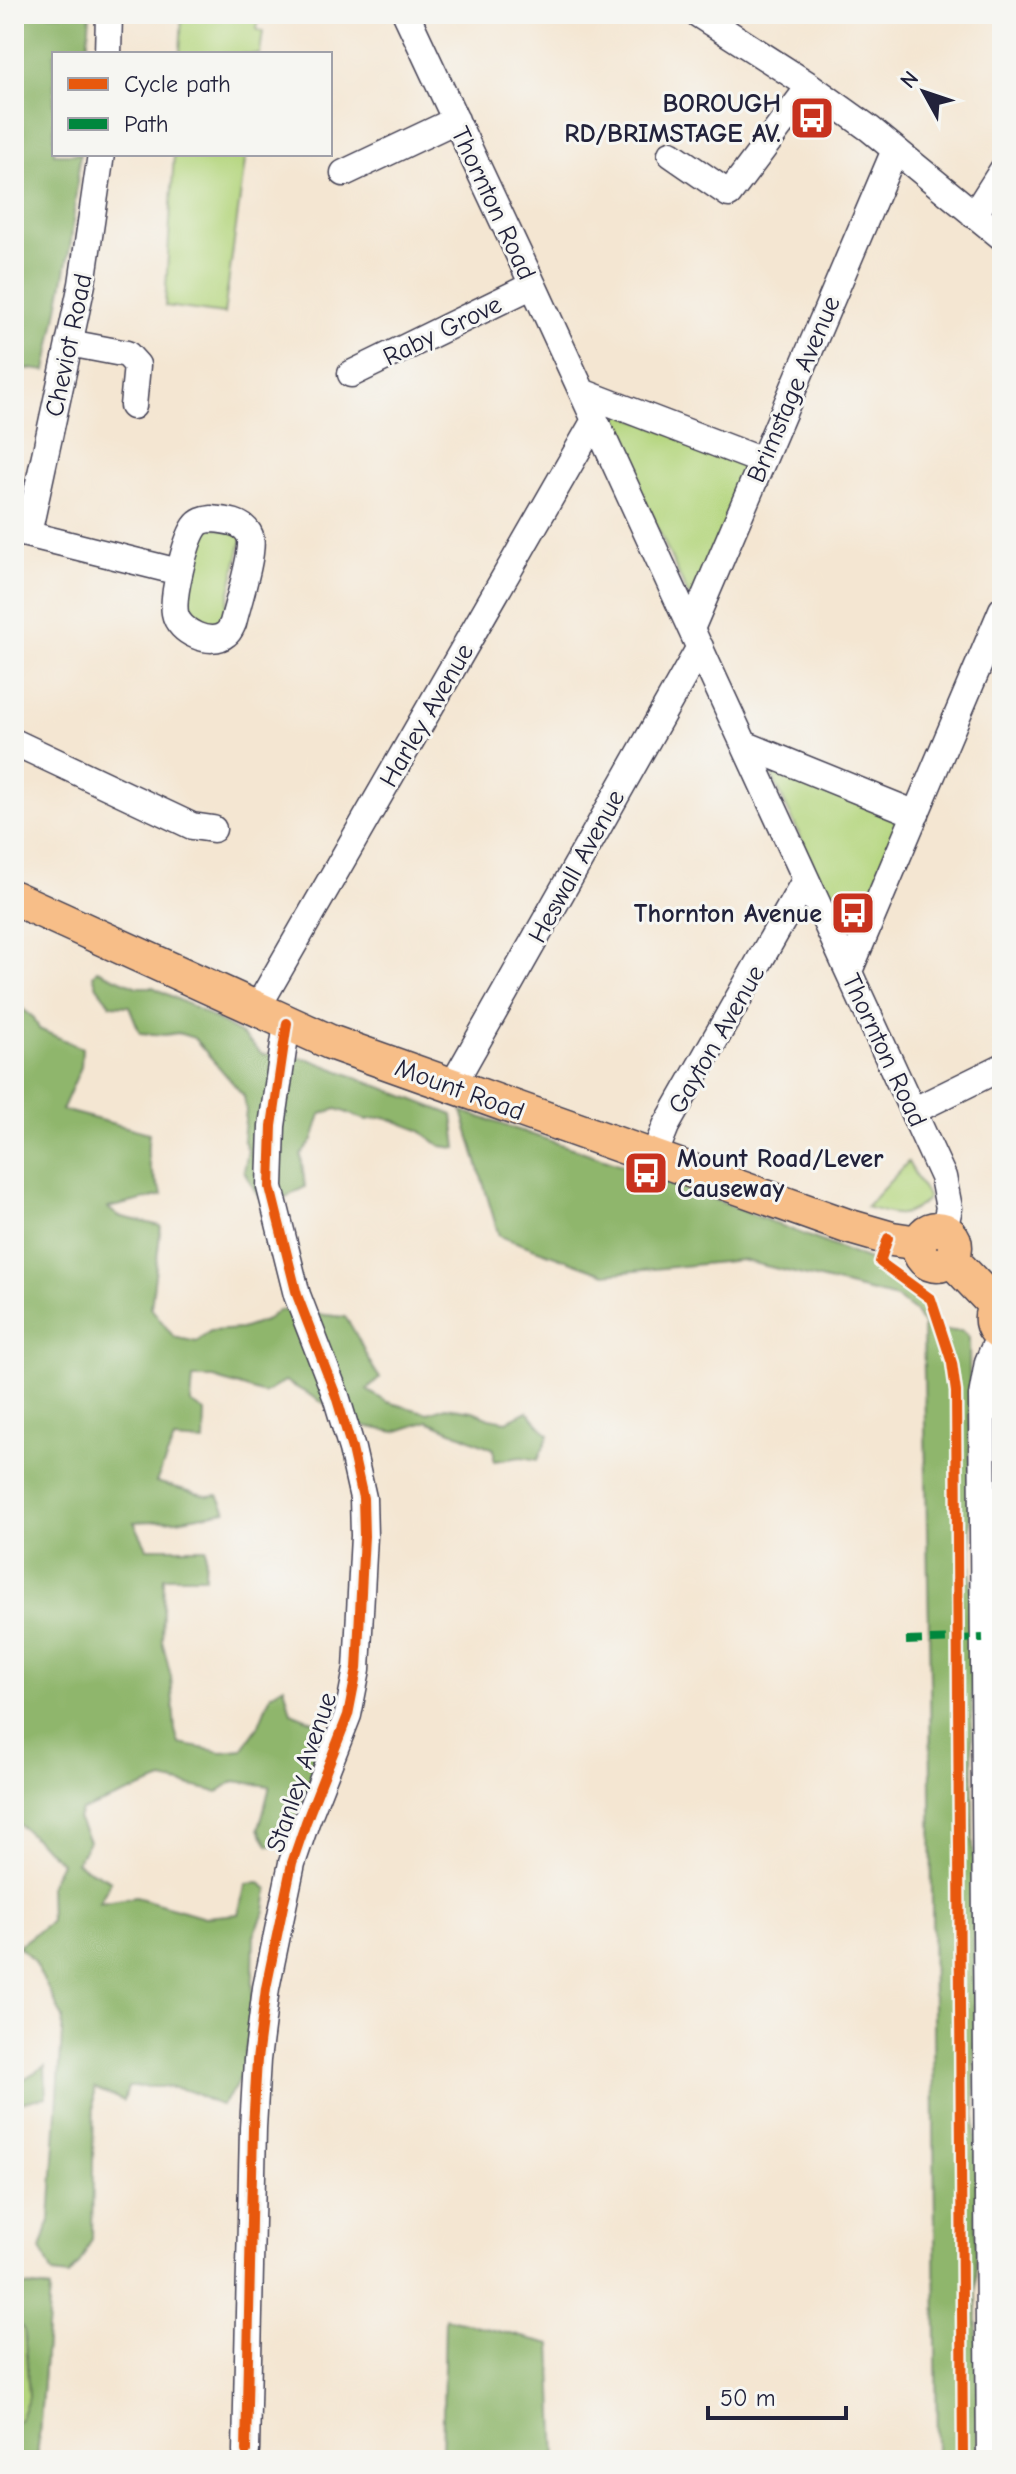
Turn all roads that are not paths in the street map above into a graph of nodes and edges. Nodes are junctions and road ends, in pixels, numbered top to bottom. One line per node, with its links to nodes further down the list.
1 (109, 14): 4 (street)
2 (406, 14): 6 (street, Thornton Road)
3 (698, 14): 5 (street)
4 (108, 52)
5 (810, 86): 7 (street); 8 (street)
6 (456, 120): 11 (street); 14 (street, Thornton Road)
7 (895, 150): 12 (street); 20 (street, Brimstage Avenue)
8 (671, 154)
9 (101, 156): 15 (street, Cheviot Road)
10 (1002, 171): 12 (street)
11 (344, 173)
12 (974, 215): 13 (street)
13 (1002, 237)
14 (533, 285): 16 (street, Raby Grove); 17 (street, Thornton Road)
15 (69, 343): 18 (street); 21 (street, Cheviot Road)
16 (351, 374)
17 (582, 392): 19 (street, Thornton Road); 20 (street)
18 (133, 406)
19 (595, 420): 24 (street, Thornton Road); 32 (street, Harley Avenue)
20 (762, 461): 24 (street, Brimstage Avenue)
21 (21, 532): 22 (street)
22 (179, 572)
23 (1002, 610): 27 (street)
24 (695, 638): 26 (street, Thornton Road); 34 (street, Heswall Avenue)
25 (14, 742): 28 (street)
26 (744, 744): 27 (street); 29 (street, Thornton Road)
27 (916, 814): 31 (street)
28 (213, 829)
29 (806, 879): 31 (street, Thornton Road); 36 (street, Gayton Avenue)
30 (14, 898): 32 (main road, Mount Road)
31 (849, 971): 35 (street, Thornton Road)
32 (272, 1016): 34 (main road, Mount Road); 39 (street, Stanley Avenue)
33 (1002, 1067): 35 (street)
34 (452, 1086): 36 (main road, Mount Road)
35 (913, 1111): 37 (street, Thornton Road)
36 (653, 1158): 37 (main road, Mount Road)
37 (938, 1244): 38 (main road)
38 (1000, 1319): 40 (street)
39 (246, 2451)
40 (990, 2460)

